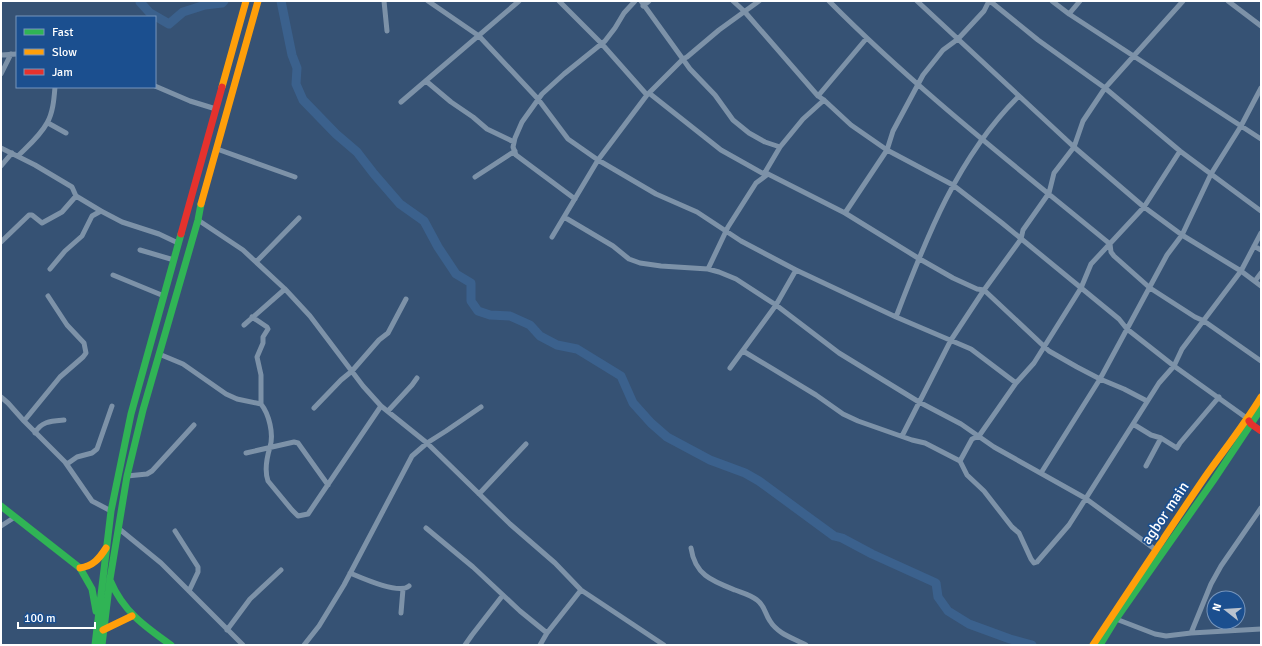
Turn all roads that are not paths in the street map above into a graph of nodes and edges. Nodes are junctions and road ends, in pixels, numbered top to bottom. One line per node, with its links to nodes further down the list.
1 (246, 1): 44 (main road)
2 (258, 1): 54 (main road)
3 (384, 1): 22 (street)
4 (428, 1): 23 (street)
5 (519, 1): 23 (street)
6 (559, 1): 26 (street)
7 (635, 1): 26 (street)
8 (649, 1): 18 (street)
9 (732, 1): 19 (street)
10 (759, 1): 19 (street)
11 (828, 1): 24 (street)
12 (917, 1): 25 (street)
13 (990, 1): 25 (street); 36 (street)
14 (1052, 1): 20 (street)
15 (1080, 1): 20 (street)
16 (1183, 1): 29 (street)
17 (1228, 1): 21 (street)
18 (642, 3): 30 (street)
19 (744, 11): 30 (street); 39 (street)
20 (1069, 14): 29 (street)
21 (1261, 26)
22 (387, 31)
23 (479, 36): 32 (street); 41 (street)
24 (866, 39): 33 (street); 39 (street)
25 (958, 39): 33 (street); 40 (street)
26 (601, 43): 38 (street); 41 (street)
27 (14, 54): 28 (street); 31 (street)
28 (1, 55)
29 (1133, 56): 36 (street); 46 (street)
30 (683, 59): 38 (street); 52 (street)
31 (1, 74)
32 (426, 81): 43 (street); 50 (street)
33 (919, 85): 48 (street); 55 (street)
34 (156, 86): 44 (street)
35 (55, 88): 45 (street)
36 (1105, 88): 51 (street); 57 (street)
37 (1261, 88): 46 (street)
38 (648, 94): 60 (street); 63 (street)
39 (818, 96): 42 (street)
40 (1019, 96): 48 (street); 51 (street)
41 (538, 99): 50 (street); 60 (street)
42 (824, 100): 52 (street); 55 (street)
43 (401, 102)
44 (216, 109): 62 (main road)
45 (48, 123): 47 (street); 59 (street)
46 (1241, 126): 49 (street); 66 (street)
47 (66, 133)
48 (982, 138): 70 (street); 71 (street)
49 (1261, 139)
50 (514, 142): 56 (street)
51 (1074, 146): 71 (street); 74 (street)
52 (780, 147): 65 (street)
53 (1, 148): 58 (street)
54 (217, 150): 64 (main road); 68 (street)
55 (887, 150): 70 (street); 77 (street)
56 (514, 151): 67 (street); 73 (street)
57 (1180, 151): 66 (street); 74 (street)
58 (12, 153): 59 (street); 61 (street)
59 (18, 156): 72 (street)
60 (598, 160): 73 (street); 81 (street)
61 (1, 166)
62 (199, 170): 64 (main road); 87 (main road)
63 (757, 170): 65 (street); 69 (street)
64 (210, 174): 80 (main road)
65 (766, 174): 69 (street); 77 (street)
66 (1210, 174): 76 (street); 83 (street)
67 (475, 177)
68 (295, 178)
69 (756, 183): 81 (street)
70 (953, 185): 85 (street); 92 (street)
71 (1049, 193): 85 (street); 88 (street)
72 (76, 196): 75 (street); 86 (street)
73 (575, 200): 78 (street)
74 (1144, 207): 83 (street); 88 (street)
75 (101, 211): 87 (street); 95 (street)
76 (1261, 211)
77 (845, 213): 92 (street)
78 (564, 217): 84 (street); 96 (street)
79 (299, 218): 94 (street)
80 (198, 220): 94 (street); 119 (main road)
81 (725, 231): 96 (street); 97 (street)
82 (1261, 232): 89 (street)
83 (1182, 235): 98 (street); 104 (street)
84 (552, 237)
85 (1021, 239): 103 (street); 106 (street)
86 (1, 242)
87 (178, 244): 93 (main road)
88 (1110, 244): 103 (street); 104 (street)
89 (1254, 246): 91 (street); 98 (street)
90 (140, 250): 93 (street)
91 (1261, 250)
92 (918, 258): 106 (street); 112 (street)
93 (174, 260): 108 (main road)
94 (256, 262): 105 (street)
95 (50, 269)
96 (708, 269): 110 (street)
97 (796, 270): 110 (street); 112 (street)
98 (1241, 270): 101 (street); 113 (street)
99 (1261, 273): 101 (street)
100 (113, 276): 108 (street)
101 (1255, 281): 102 (street)
102 (1261, 286)
103 (1081, 288): 115 (street); 117 (street)
104 (1150, 288): 113 (street); 115 (street)
105 (285, 289): 111 (street); 123 (street)
106 (984, 290): 116 (street); 117 (street)
107 (48, 296): 140 (street)
108 (164, 296): 163 (main road)
109 (406, 299): 123 (street)
110 (776, 305): 118 (street); 131 (street)
111 (252, 317): 114 (street); 132 (street)
112 (896, 317): 116 (street)
113 (1204, 320): 120 (street); 121 (street)
114 (244, 325)
115 (1127, 329): 121 (street); 125 (street)
116 (952, 340): 126 (street); 131 (street)
117 (1044, 346): 125 (street); 126 (street)
118 (743, 351): 122 (street); 146 (street)
119 (159, 354): 132 (street); 157 (main road)
120 (1261, 361)
121 (1174, 366): 128 (street); 130 (street)
122 (730, 368)
123 (352, 371): 134 (street); 136 (street)
124 (417, 378): 138 (street)
125 (1100, 379): 130 (street); 156 (street)
126 (1016, 383): 147 (street)
127 (1, 397): 140 (street)
128 (1219, 397): 141 (street); 148 (street)
129 (1261, 397): 141 (main road, agbor main)
130 (1147, 401): 142 (street)
131 (919, 402): 146 (street); 147 (street)
132 (261, 404): 151 (street)
133 (112, 406): 154 (street)
134 (381, 406): 138 (street); 158 (street)
135 (481, 407): 149 (street)
136 (314, 408)
137 (1261, 409): 141 (main road, agbor main)
138 (388, 411): 149 (street)
139 (64, 420): 145 (street)
140 (24, 421): 145 (street)
141 (1250, 422): 144 (main road); 171 (main road, agbor main); 174 (main road, agbor main)
142 (1133, 424): 148 (street); 160 (street)
143 (194, 425): 157 (street)
144 (1261, 430)
145 (35, 433): 154 (street)
146 (902, 436): 153 (street)
147 (979, 436): 153 (street); 156 (street)
148 (1161, 438): 155 (street)
149 (427, 443): 159 (street); 175 (street)
150 (526, 444): 159 (street)
151 (270, 447): 152 (street); 158 (street); 158 (street)
152 (246, 453)
153 (960, 461): 160 (street)
154 (65, 462): 163 (street)
155 (1146, 466)
156 (1041, 473): 160 (street)
157 (127, 476): 166 (main road)
158 (328, 485)
159 (479, 494): 179 (street)
160 (1085, 498): 171 (street)
161 (1, 506): 164 (main road)
162 (1261, 508): 190 (street)
163 (111, 511): 169 (main road)
164 (15, 517): 165 (street); 172 (main road)
165 (1, 526)
166 (118, 528): 176 (main road); 180 (street)
167 (426, 528): 181 (street)
168 (175, 531): 180 (street)
169 (106, 548): 172 (main road); 184 (main road)
170 (691, 548): 199 (street)
171 (1156, 550): 174 (main road, agbor main)
172 (80, 568): 184 (main road)
173 (281, 570): 188 (street)
174 (1146, 571): 185 (main road, agbor main); 200 (main road, agbor main)
175 (350, 573): 178 (street); 195 (street)
176 (110, 579): 183 (main road); 187 (main road)
177 (409, 586): 178 (street)
178 (403, 589): 182 (street)
179 (581, 590): 189 (street); 198 (street)
180 (189, 592): 188 (street)
181 (503, 595): 189 (street); 196 (street)
182 (401, 613)
183 (132, 616): 187 (main road); 193 (main road)
184 (98, 618): 191 (main road)
185 (1116, 619): 190 (street); 201 (main road, agbor main)
186 (1261, 629): 190 (street)
187 (103, 630): 192 (main road)
188 (227, 630): 194 (street)
189 (547, 633): 197 (street)
190 (1191, 633)
191 (95, 645)
192 (102, 645)
193 (171, 645)
194 (243, 645)
195 (304, 645)
196 (465, 645)
197 (540, 645)
198 (664, 645)
199 (806, 645)
200 (1093, 645)
201 (1100, 645)

